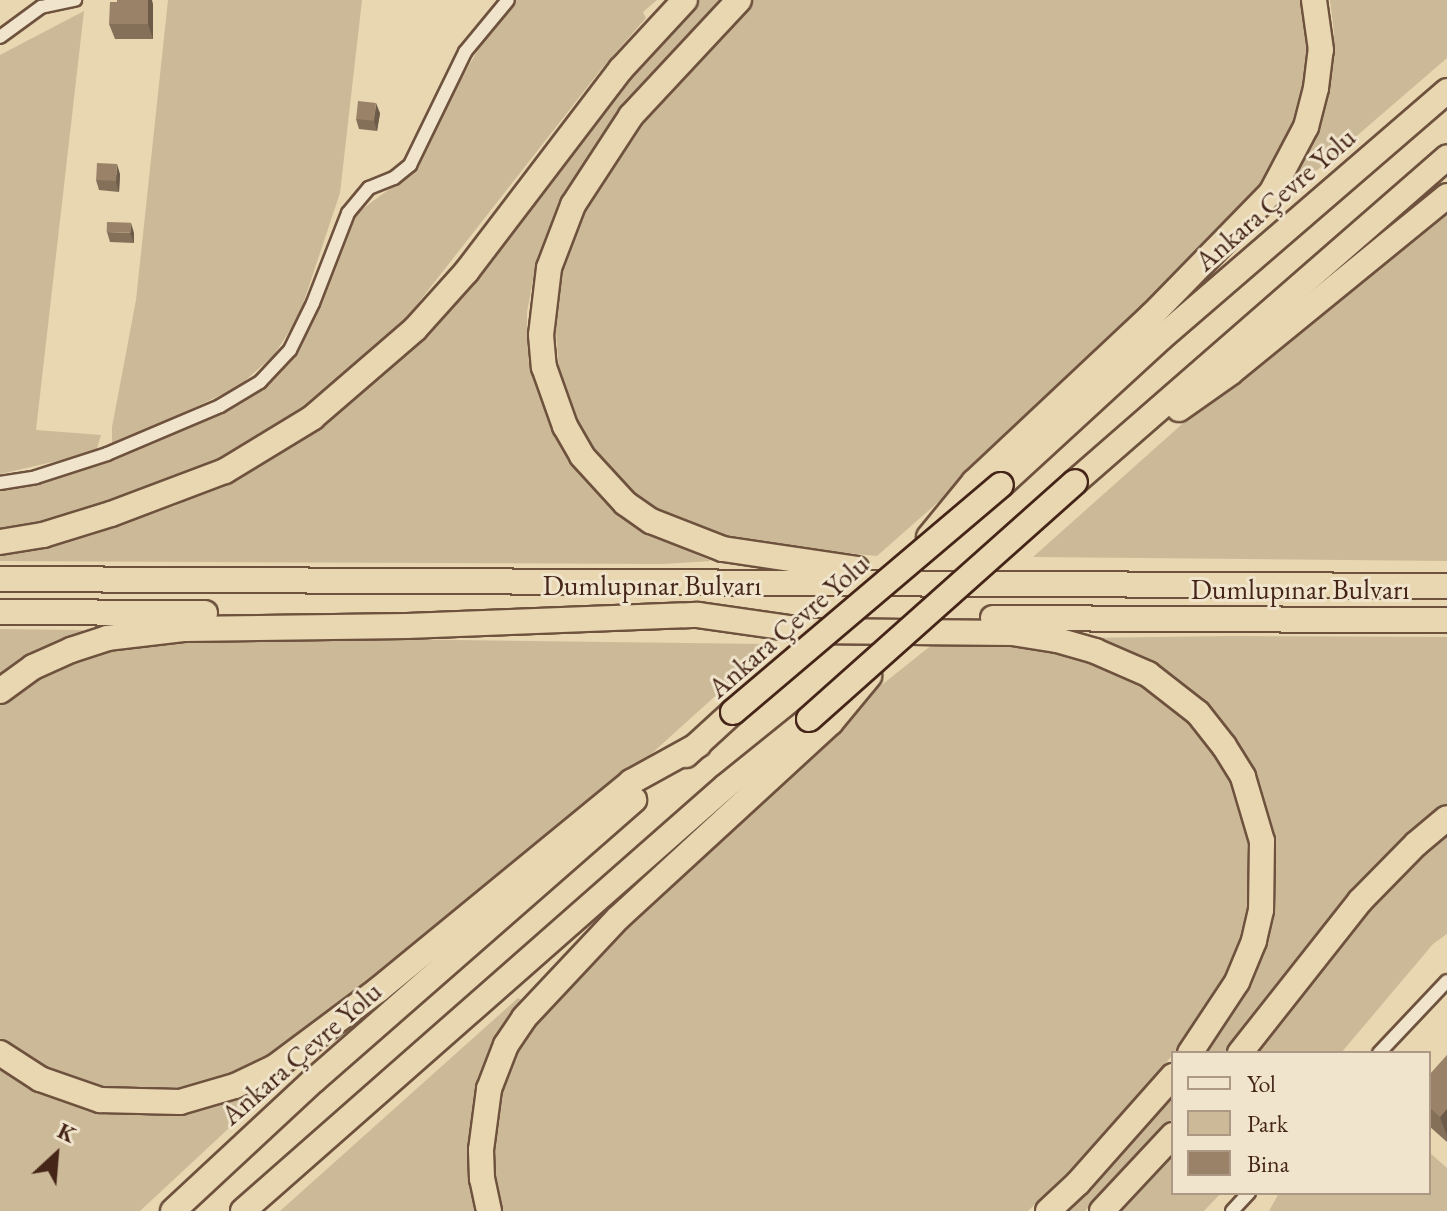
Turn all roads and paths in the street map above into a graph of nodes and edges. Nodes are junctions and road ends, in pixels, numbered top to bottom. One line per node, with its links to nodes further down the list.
1 (75, 0): 6 (street)
2 (508, 0): 11 (street)
3 (685, 0): 12 (highway)
4 (739, 0): 16 (highway)
5 (1314, 0): 13 (highway)
6 (0, 37)
7 (1447, 91): 13 (highway, Ankara Çevre Yolu, bridge)
8 (1447, 157): 10 (highway)
9 (1447, 196): 10 (highway)
10 (1075, 482): 22 (highway, bridge)
11 (0, 483)
12 (0, 542)
13 (913, 556): 23 (highway, Ankara Çevre Yolu, bridge)
14 (1447, 578): 16 (highway)
15 (0, 579): 16 (highway, Dumlupınar Bulvarı)
16 (1304, 586): 17 (highway, Dumlupınar Bulvarı)
17 (1447, 586)
18 (0, 612): 19 (highway, Dumlupınar Bulvarı)
19 (698, 615): 20 (highway, Dumlupınar Bulvarı); 21 (highway); 26 (highway)
20 (1447, 620)
21 (0, 691)
22 (820, 720): 34 (highway); 35 (highway)
23 (698, 745): 29 (highway); 33 (highway, Ankara Çevre Yolu)
24 (1447, 818): 27 (highway)
25 (1447, 981): 28 (street)
26 (1192, 1051)
27 (1242, 1051)
28 (1381, 1051)
29 (0, 1053)
30 (1171, 1078): 36 (highway)
31 (1171, 1137): 37 (highway)
32 (1247, 1195): 38 (street)
33 (173, 1211)
34 (243, 1211)
35 (489, 1211)
36 (1048, 1211)
37 (1102, 1211)
38 (1232, 1211)

